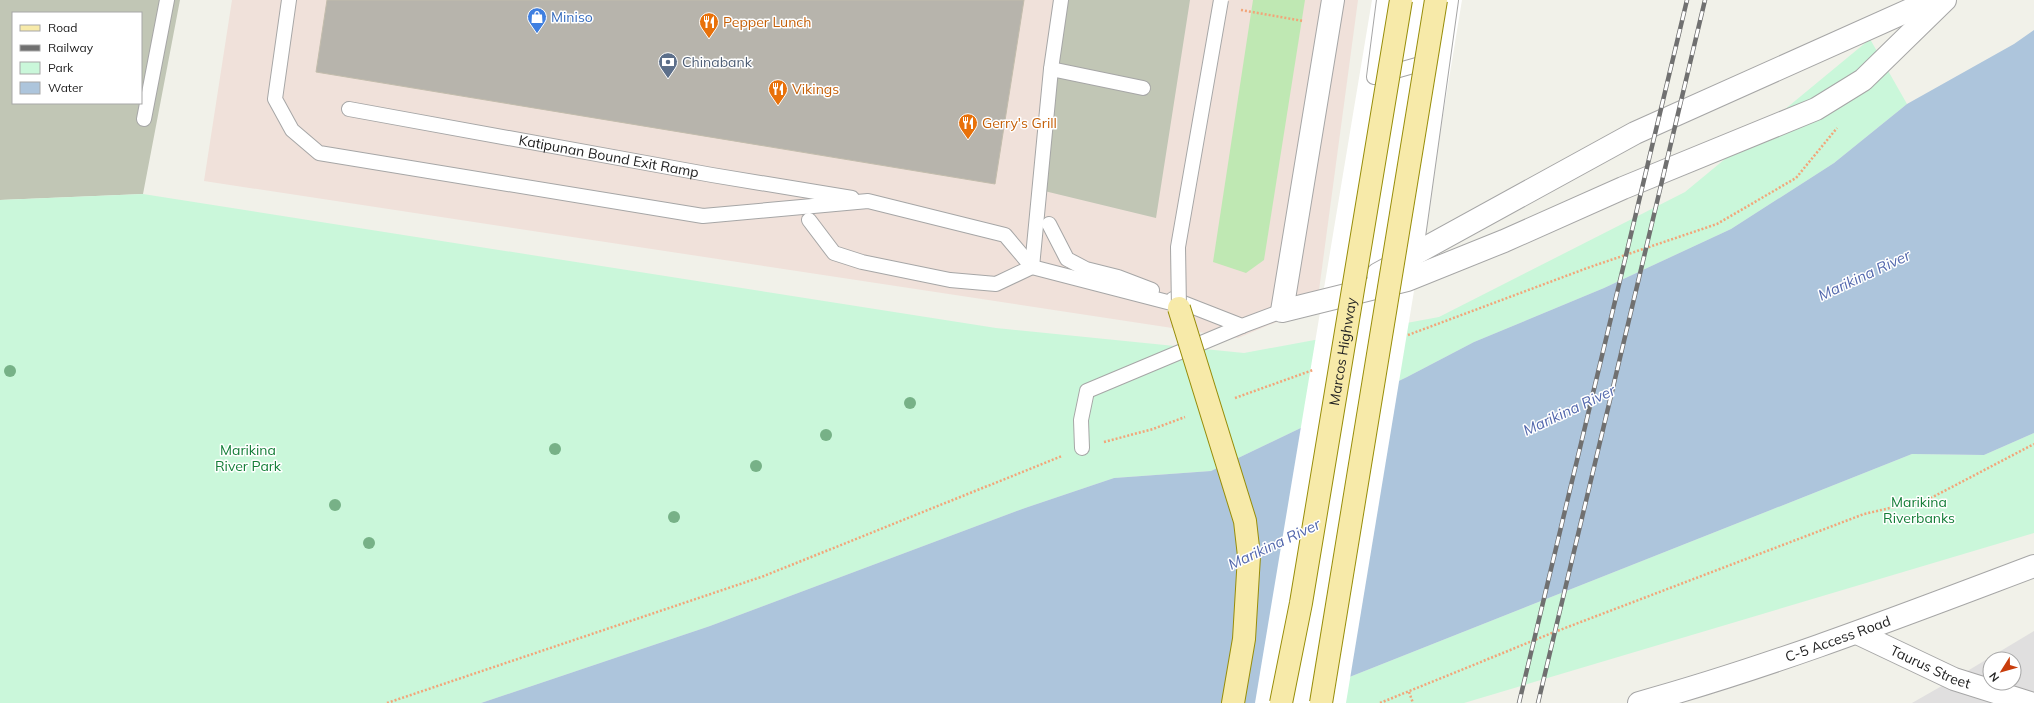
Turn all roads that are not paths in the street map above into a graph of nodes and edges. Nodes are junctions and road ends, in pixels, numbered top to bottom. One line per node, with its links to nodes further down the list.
1 (167, 0): 16 (lane)
2 (289, 0): 17 (lane)
3 (1061, 0): 13 (lane)
4 (1221, 0): 24 (lane, bridge)
5 (1333, 0): 25 (street)
6 (1384, 0): 12 (lane)
7 (1401, 0): 32 (main road, Marcos Highway, bridge)
8 (1436, 0): 33 (main road, bridge)
9 (1447, 0): 12 (street)
10 (1932, 0): 20 (street)
11 (1946, 0): 22 (street)
12 (1438, 59): 20 (street)
13 (1051, 69): 14 (lane); 21 (lane)
14 (1143, 88)
15 (350, 109): 17 (lane, Katipunan Bound Exit Ramp)
16 (144, 119)
17 (868, 201): 21 (lane)
18 (809, 220): 21 (lane)
19 (1050, 224): 26 (lane)
20 (1412, 254): 22 (street); 23 (street)
21 (1032, 267): 24 (lane)
22 (1407, 280): 23 (street)
23 (1334, 298): 25 (street)
24 (1179, 306): 31 (main road, bridge)
25 (1282, 311): 26 (lane)
26 (1242, 326): 27 (lane)
27 (1082, 448)
28 (2034, 566): 29 (street, C-5 Access Road)
29 (1857, 633): 30 (street, C-5 Access Road); 35 (street, Taurus Street)
30 (1699, 695): 34 (street, C-5 Access Road)
31 (1233, 703)
32 (1281, 703)
33 (1321, 703)
34 (1639, 703)
35 (2030, 703)

